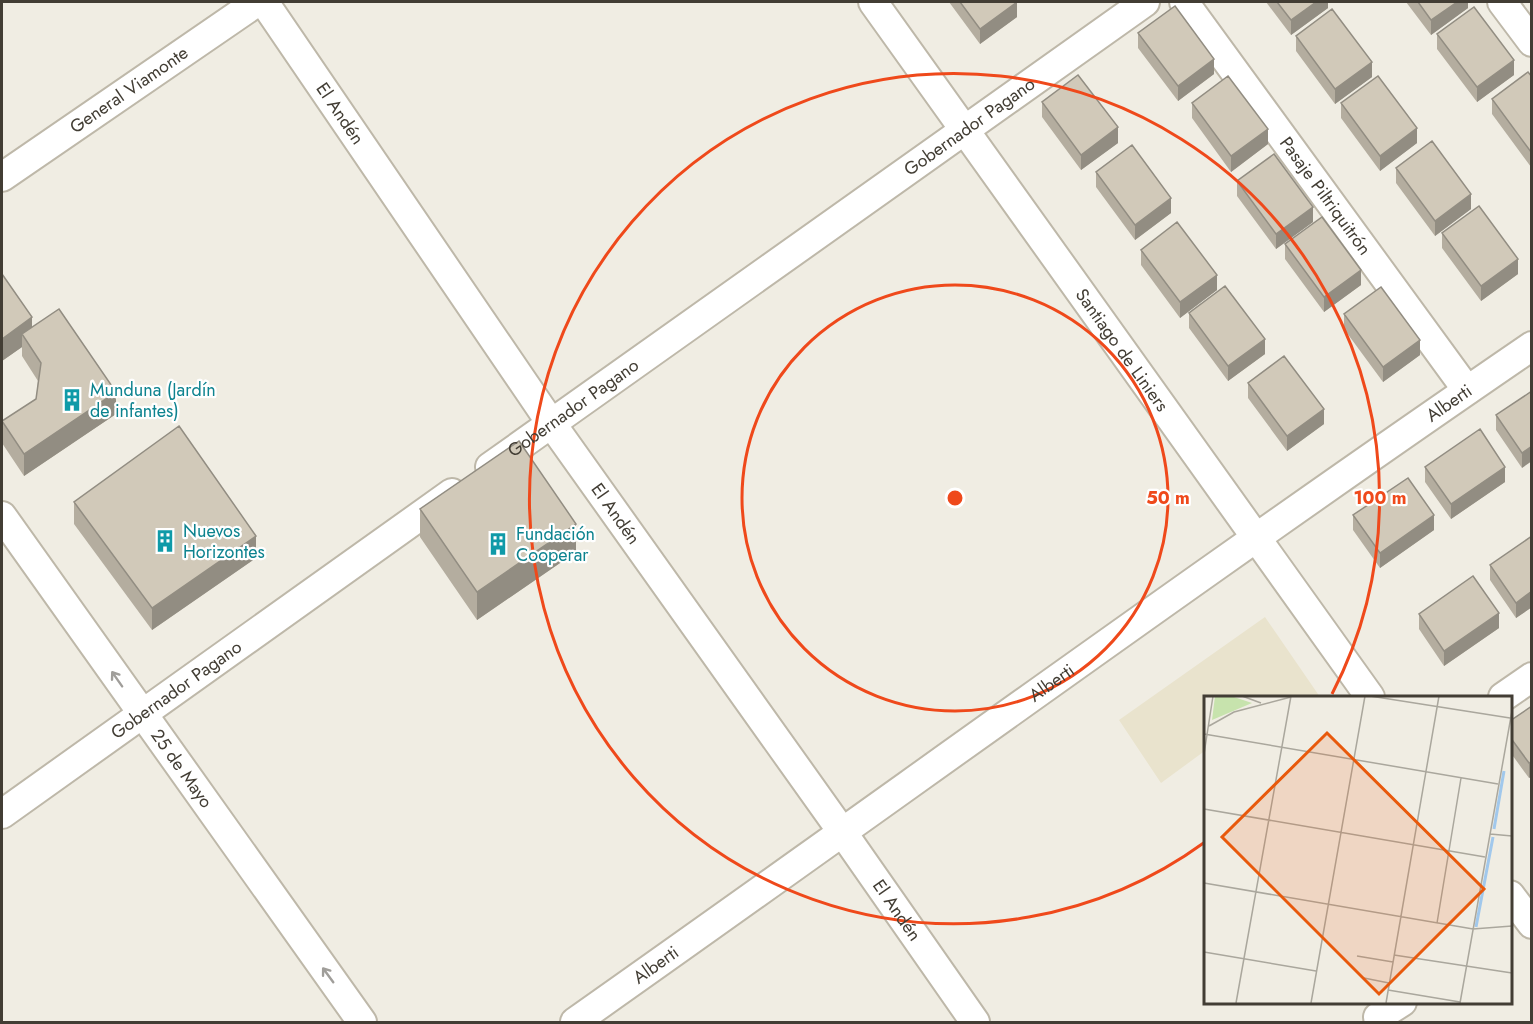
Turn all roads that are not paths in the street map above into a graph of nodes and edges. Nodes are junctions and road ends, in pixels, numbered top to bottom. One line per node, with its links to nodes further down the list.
1 (257, 2): 9 (street, General Viamonte)
2 (264, 2): 12 (street, El Andén)
3 (873, 2): 8 (street, Santiago de Liniers)
4 (1145, 2): 8 (street, Gobernador Pagano)
5 (1184, 2): 11 (street, Pasaje Piltriquitrón)
6 (1502, 2): 7 (street)
7 (1532, 42)
8 (964, 130): 12 (street, Gobernador Pagano); 14 (street, Santiago de Liniers)
9 (2, 177)
10 (1532, 346): 11 (street, Alberti)
11 (1467, 390): 14 (street, Alberti)
12 (551, 423): 18 (street, Gobernador Pagano); 20 (street, El Andén)
13 (2, 516): 18 (street, 25 de Mayo, one-way to 13)
14 (1255, 537): 16 (street, Santiago de Liniers); 20 (street, Alberti)
15 (1532, 677): 17 (street)
16 (1369, 696)
17 (1504, 696)
18 (142, 714): 19 (street, Gobernador Pagano); 25 (street, 25 de Mayo, one-way to 18)
19 (2, 814)
20 (843, 833): 26 (street, Alberti); 27 (street, El Andén)
21 (1512, 899): 22 (street)
22 (1523, 924)
23 (1400, 1003): 24 (street)
24 (1378, 1017)
25 (362, 1023)
26 (575, 1023)
27 (975, 1023)

